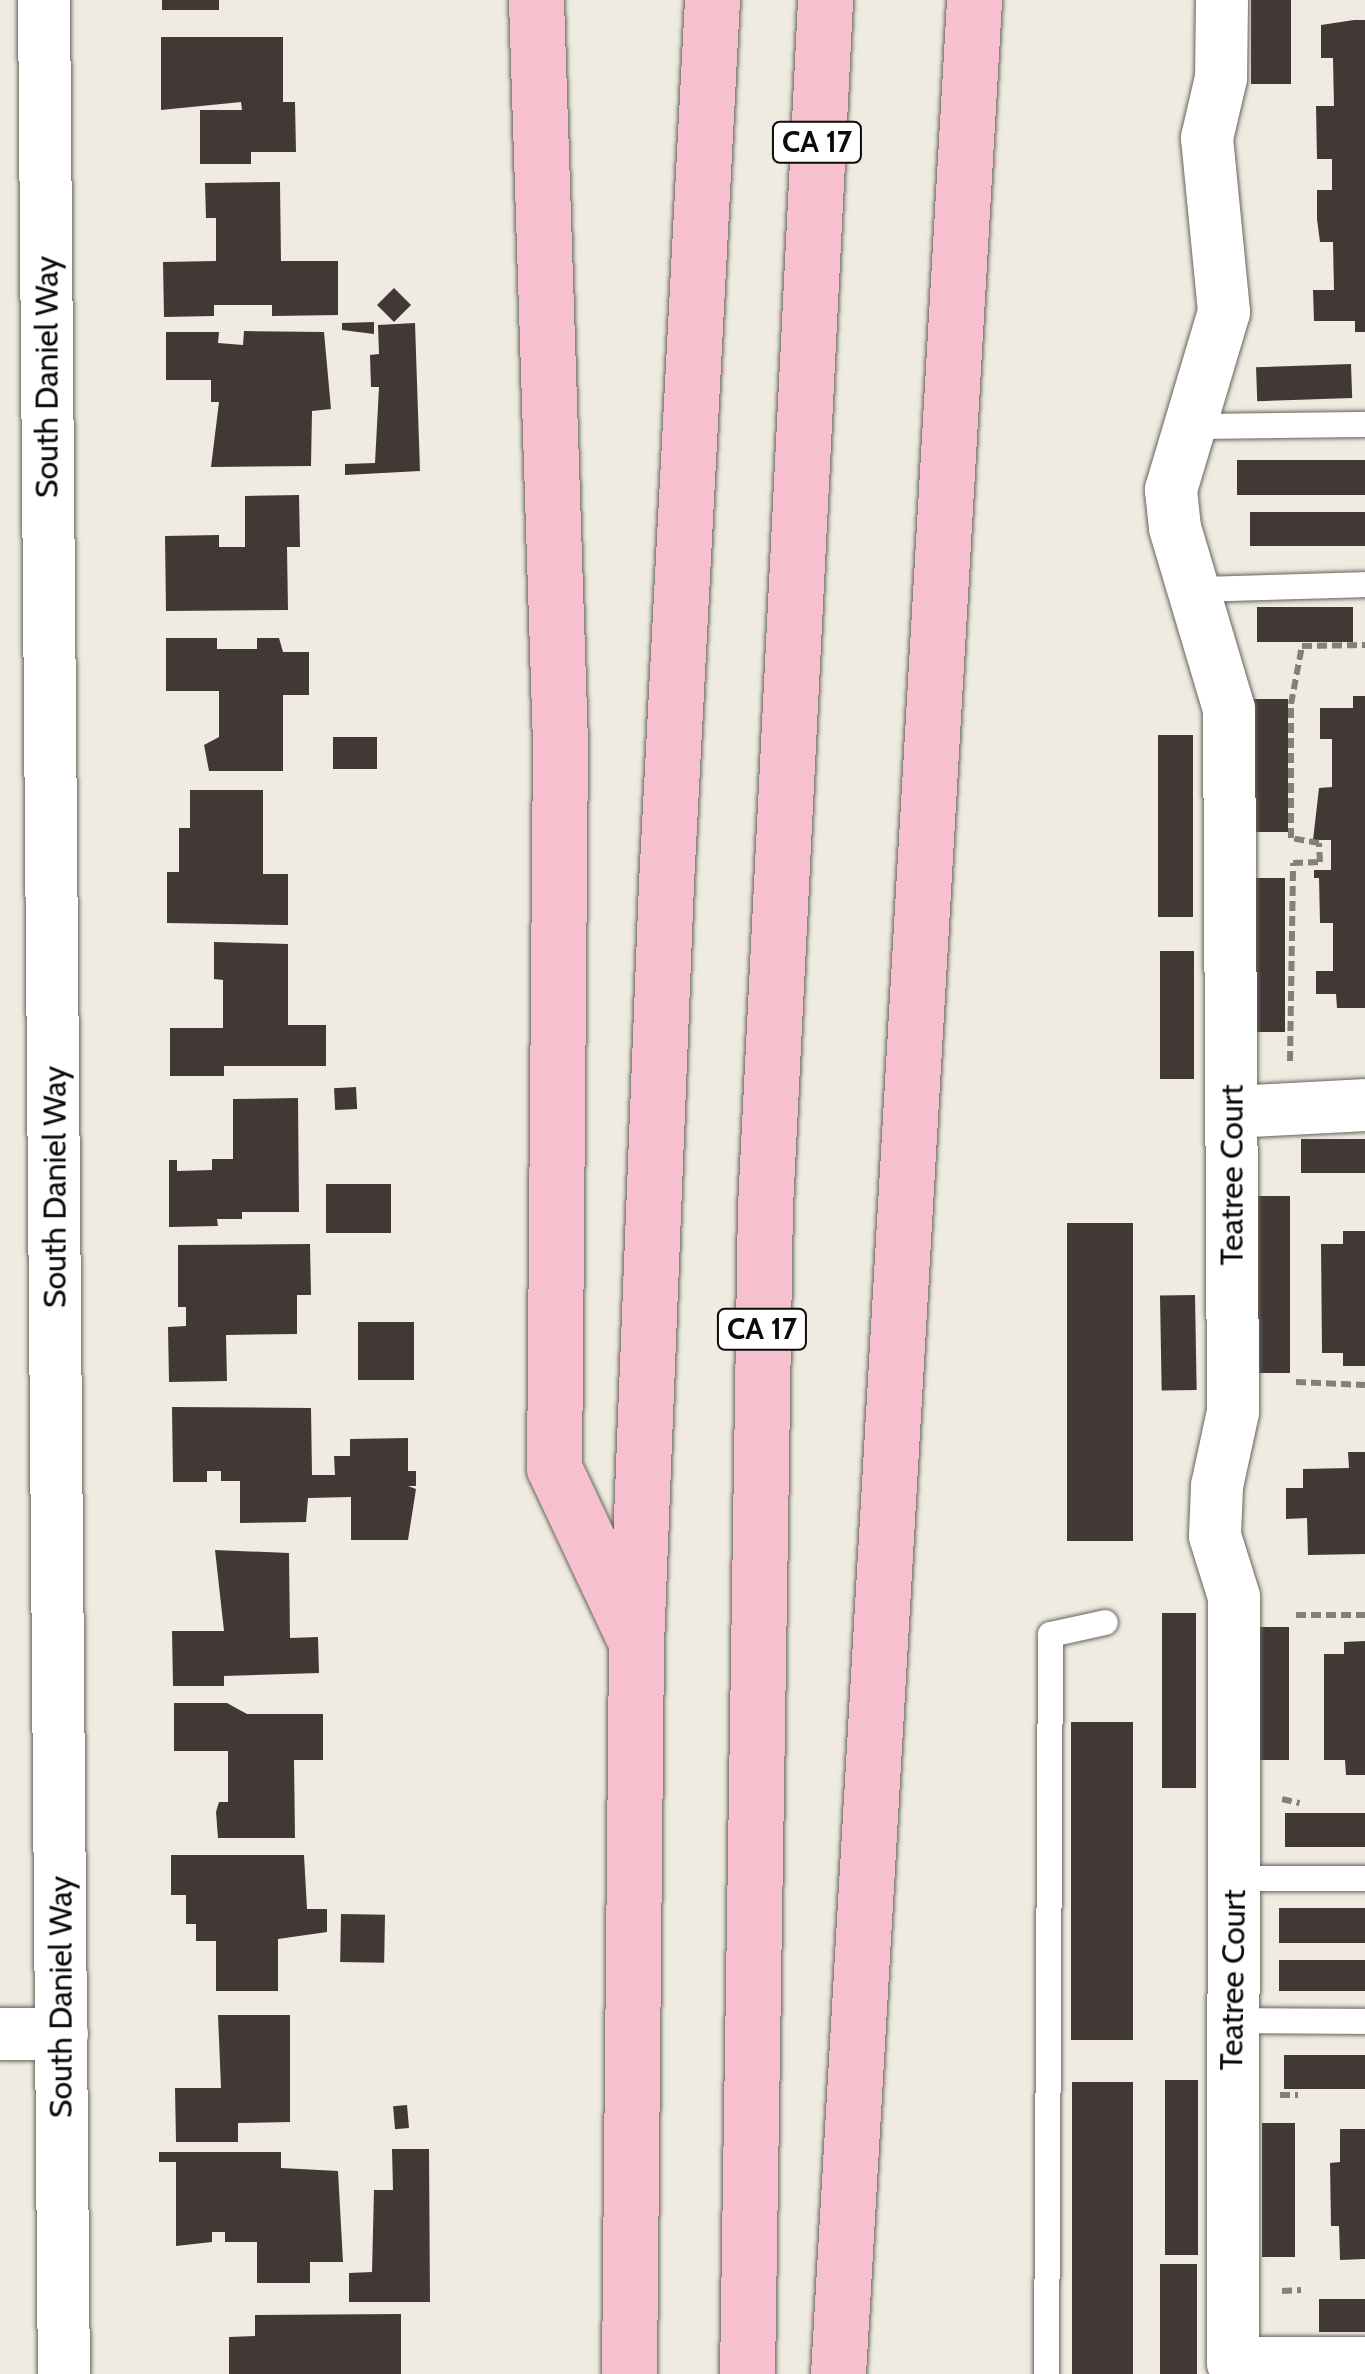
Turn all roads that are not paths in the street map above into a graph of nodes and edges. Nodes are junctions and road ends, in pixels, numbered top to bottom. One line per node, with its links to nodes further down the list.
1 (44, 0): 20 (street, South Daniel Way)
2 (712, 0): 14 (highway)
3 (824, 0): 24 (highway, CA 17)
4 (974, 0): 25 (highway)
5 (1222, 0): 8 (street, Teatree Court)
6 (535, 5): 14 (highway)
7 (1365, 424): 8 (lane)
8 (1191, 426): 10 (street, Teatree Court)
9 (1365, 584): 10 (lane)
10 (1197, 588): 12 (street, Teatree Court)
11 (1365, 1105): 12 (street)
12 (1232, 1112): 15 (street, Teatree Court)
13 (1106, 1622): 26 (lane)
14 (636, 1644): 23 (highway)
15 (1235, 1878): 16 (lane); 17 (street, Teatree Court)
16 (1365, 1878)
17 (1230, 2020): 18 (lane); 21 (street, Teatree Court)
18 (1365, 2021)
19 (0, 2034): 20 (street)
20 (62, 2034): 22 (street, South Daniel Way)
21 (1365, 2364)
22 (64, 2374)
23 (629, 2374)
24 (747, 2374)
25 (838, 2374)
26 (1046, 2374)

